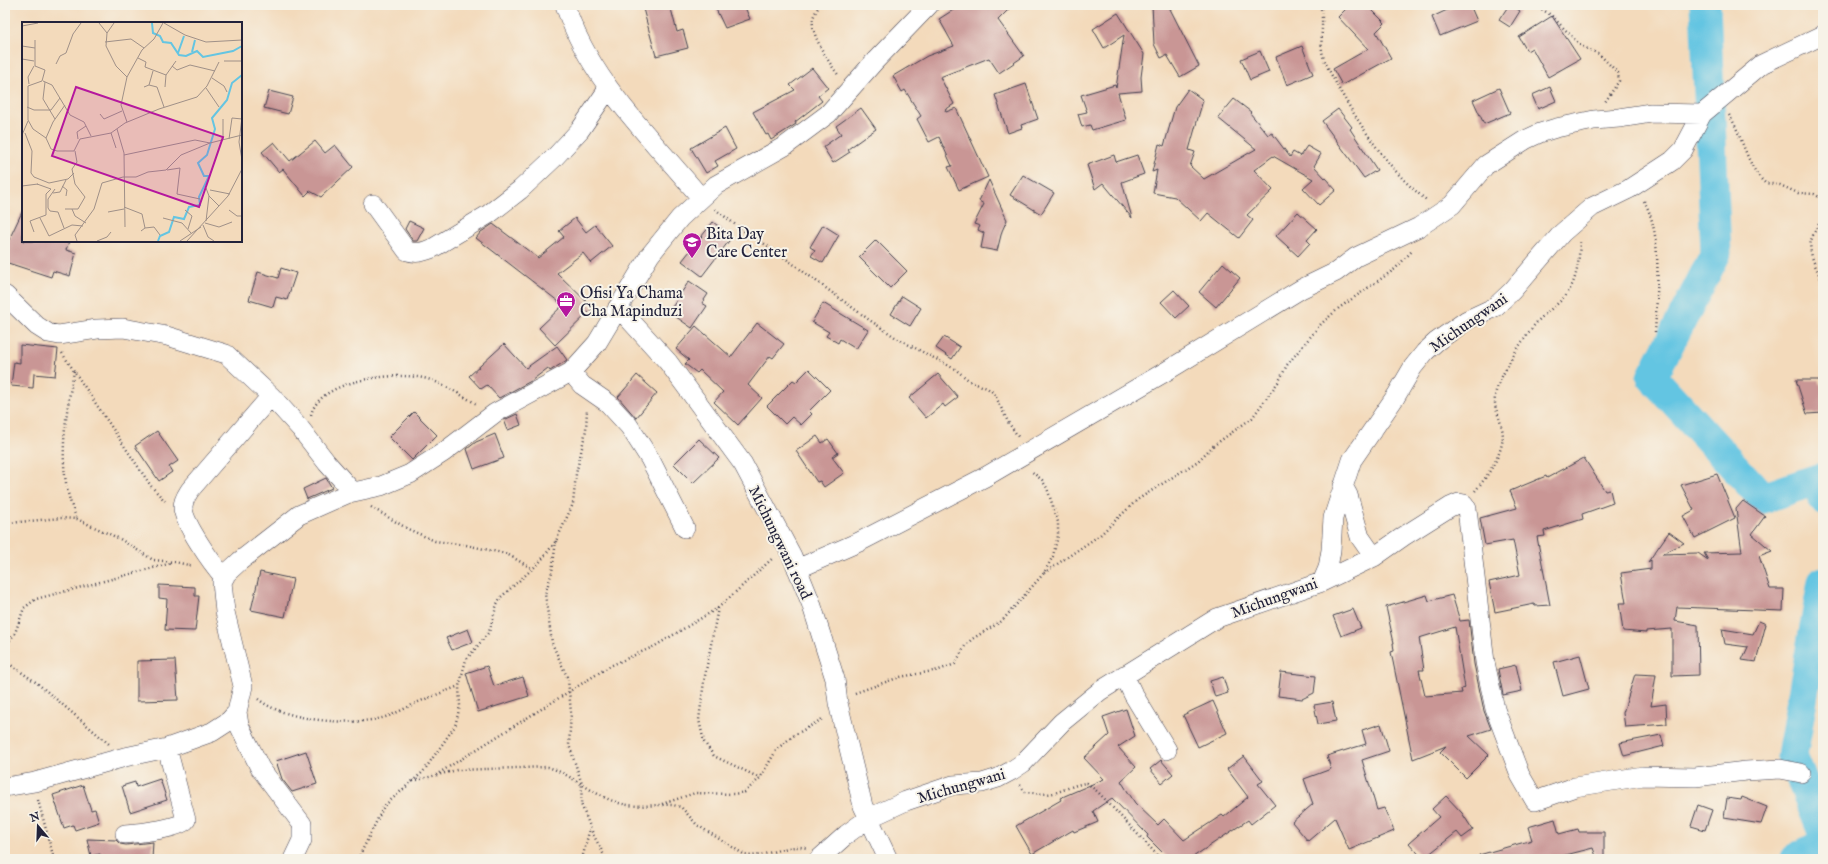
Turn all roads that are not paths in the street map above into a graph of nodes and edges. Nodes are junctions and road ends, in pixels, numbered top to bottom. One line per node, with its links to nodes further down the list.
1 (565, 5): 4 (street)
2 (929, 5): 6 (street)
3 (1823, 34): 5 (street)
4 (608, 89): 6 (street); 7 (street)
5 (1702, 114): 12 (street, Michungwani); 16 (street)
6 (701, 198): 9 (street)
7 (373, 204)
8 (5, 295): 11 (street)
9 (618, 307): 10 (street); 16 (street, Michungwani road)
10 (571, 372): 13 (street); 14 (street)
11 (271, 396): 13 (street); 17 (street)
12 (1343, 486): 15 (street); 18 (street, Michungwani)
13 (351, 493): 17 (street)
14 (685, 528)
15 (1374, 557): 18 (street); 23 (street)
16 (797, 570): 25 (street, Michungwani road)
17 (221, 573): 20 (street)
18 (1322, 582): 19 (street, Michungwani)
19 (1124, 675): 22 (street); 25 (street, Michungwani)
20 (237, 712): 21 (street); 28 (street)
21 (167, 748): 24 (street); 26 (street)
22 (1167, 750)
23 (1801, 773)
24 (5, 787)
25 (869, 818): 27 (street, Michungwani); 29 (street, Michungwani road)
26 (125, 834)
27 (823, 856)
28 (293, 859)
29 (888, 859)

